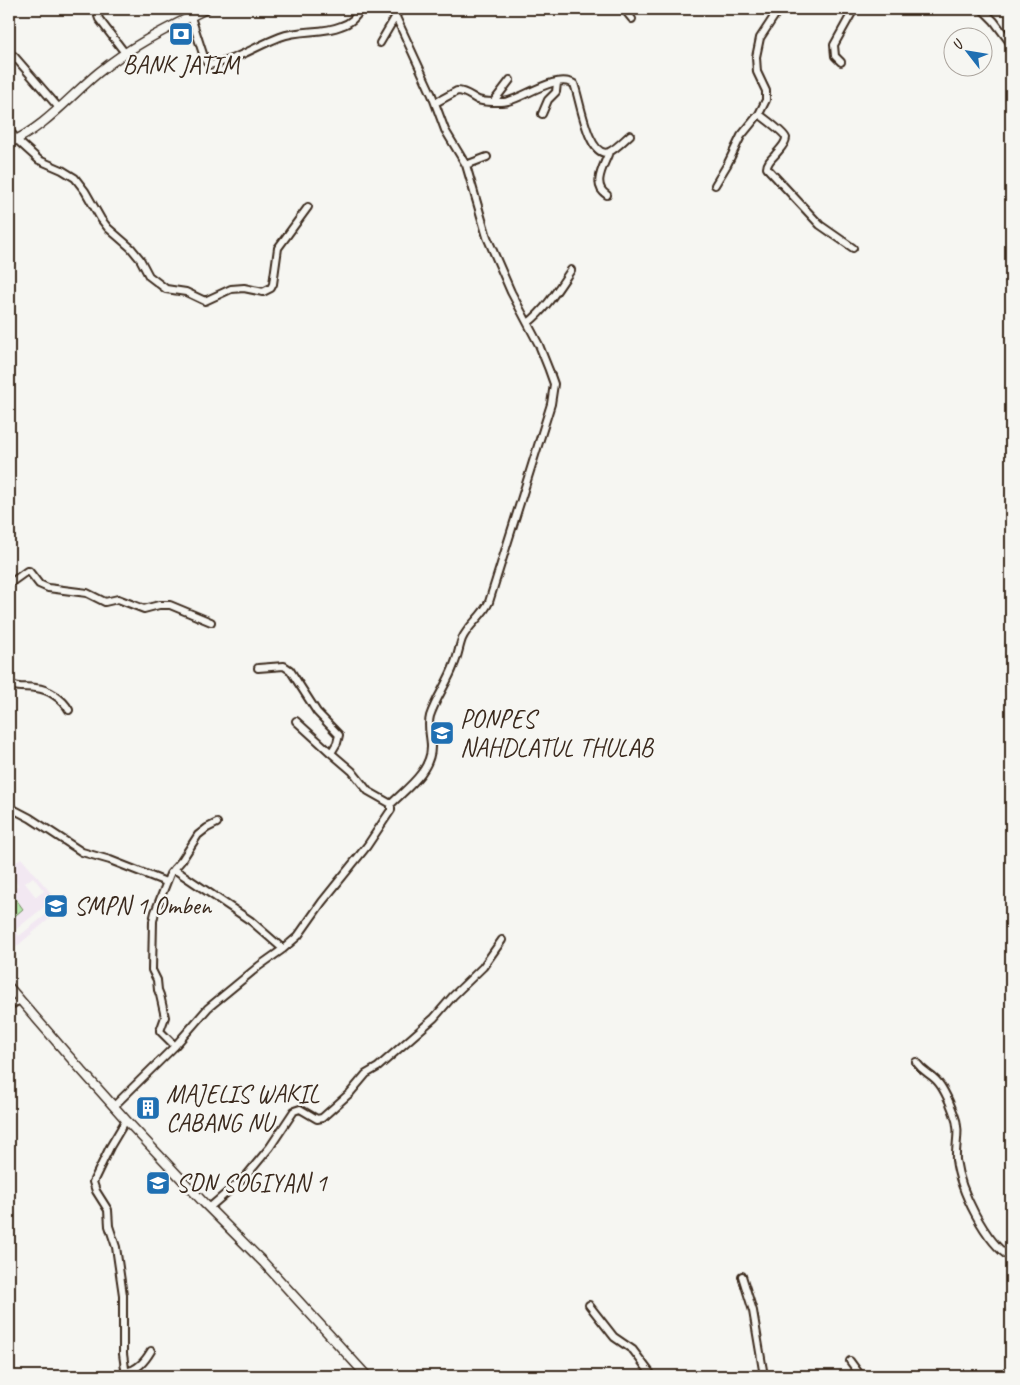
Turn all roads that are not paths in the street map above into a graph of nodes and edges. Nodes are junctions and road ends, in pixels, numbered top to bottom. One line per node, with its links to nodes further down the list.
1 (101, 9): 14 (street)
2 (206, 9): 9 (main road)
3 (359, 9): 9 (street)
4 (400, 9): 10 (street)
5 (624, 9): 11 (street)
6 (779, 9): 23 (street)
7 (854, 9): 16 (street)
8 (982, 9): 13 (street)
9 (191, 16): 14 (main road)
10 (396, 17): 12 (street); 20 (street)
11 (632, 19)
12 (380, 44)
13 (1011, 44)
14 (125, 53): 21 (main road)
15 (14, 56): 21 (street)
16 (841, 62)
17 (510, 80): 19 (street)
18 (557, 83): 19 (street); 22 (street); 28 (street)
19 (494, 101): 20 (street)
20 (435, 103): 30 (street)
21 (59, 108): 26 (main road)
22 (542, 114)
23 (759, 114): 31 (street); 34 (street)
24 (9, 130): 26 (street)
25 (630, 134): 28 (street)
26 (17, 140): 27 (main road); 33 (street)
27 (9, 143)
28 (608, 152): 32 (street)
29 (488, 157): 30 (street)
30 (466, 165): 36 (street)
31 (714, 185)
32 (607, 195)
33 (308, 207)
34 (853, 248)
35 (571, 270): 36 (street)
36 (528, 323): 44 (street)
37 (9, 584): 38 (street)
38 (211, 622)
39 (258, 668): 43 (street)
40 (9, 682): 41 (street)
41 (69, 710)
42 (296, 721): 43 (street)
43 (331, 753): 44 (street)
44 (390, 804): 50 (street)
45 (9, 807): 48 (street)
46 (217, 823): 47 (street)
47 (174, 869): 48 (street); 50 (street)
48 (166, 882): 54 (street)
49 (502, 940): 58 (street)
50 (284, 949): 54 (street)
51 (9, 986): 52 (main road)
52 (20, 1000): 53 (street); 56 (main road)
53 (9, 1006)
54 (175, 1046): 56 (street)
55 (916, 1062): 59 (street)
56 (114, 1106): 57 (main road)
57 (126, 1120): 58 (main road); 64 (street)
58 (209, 1208): 65 (main road)
59 (1011, 1258)
60 (742, 1276): 67 (street)
61 (589, 1305): 66 (street)
62 (151, 1351): 64 (street)
63 (850, 1361): 68 (street)
64 (126, 1374)
65 (367, 1376)
66 (650, 1376)
67 (764, 1376)
68 (862, 1376)

